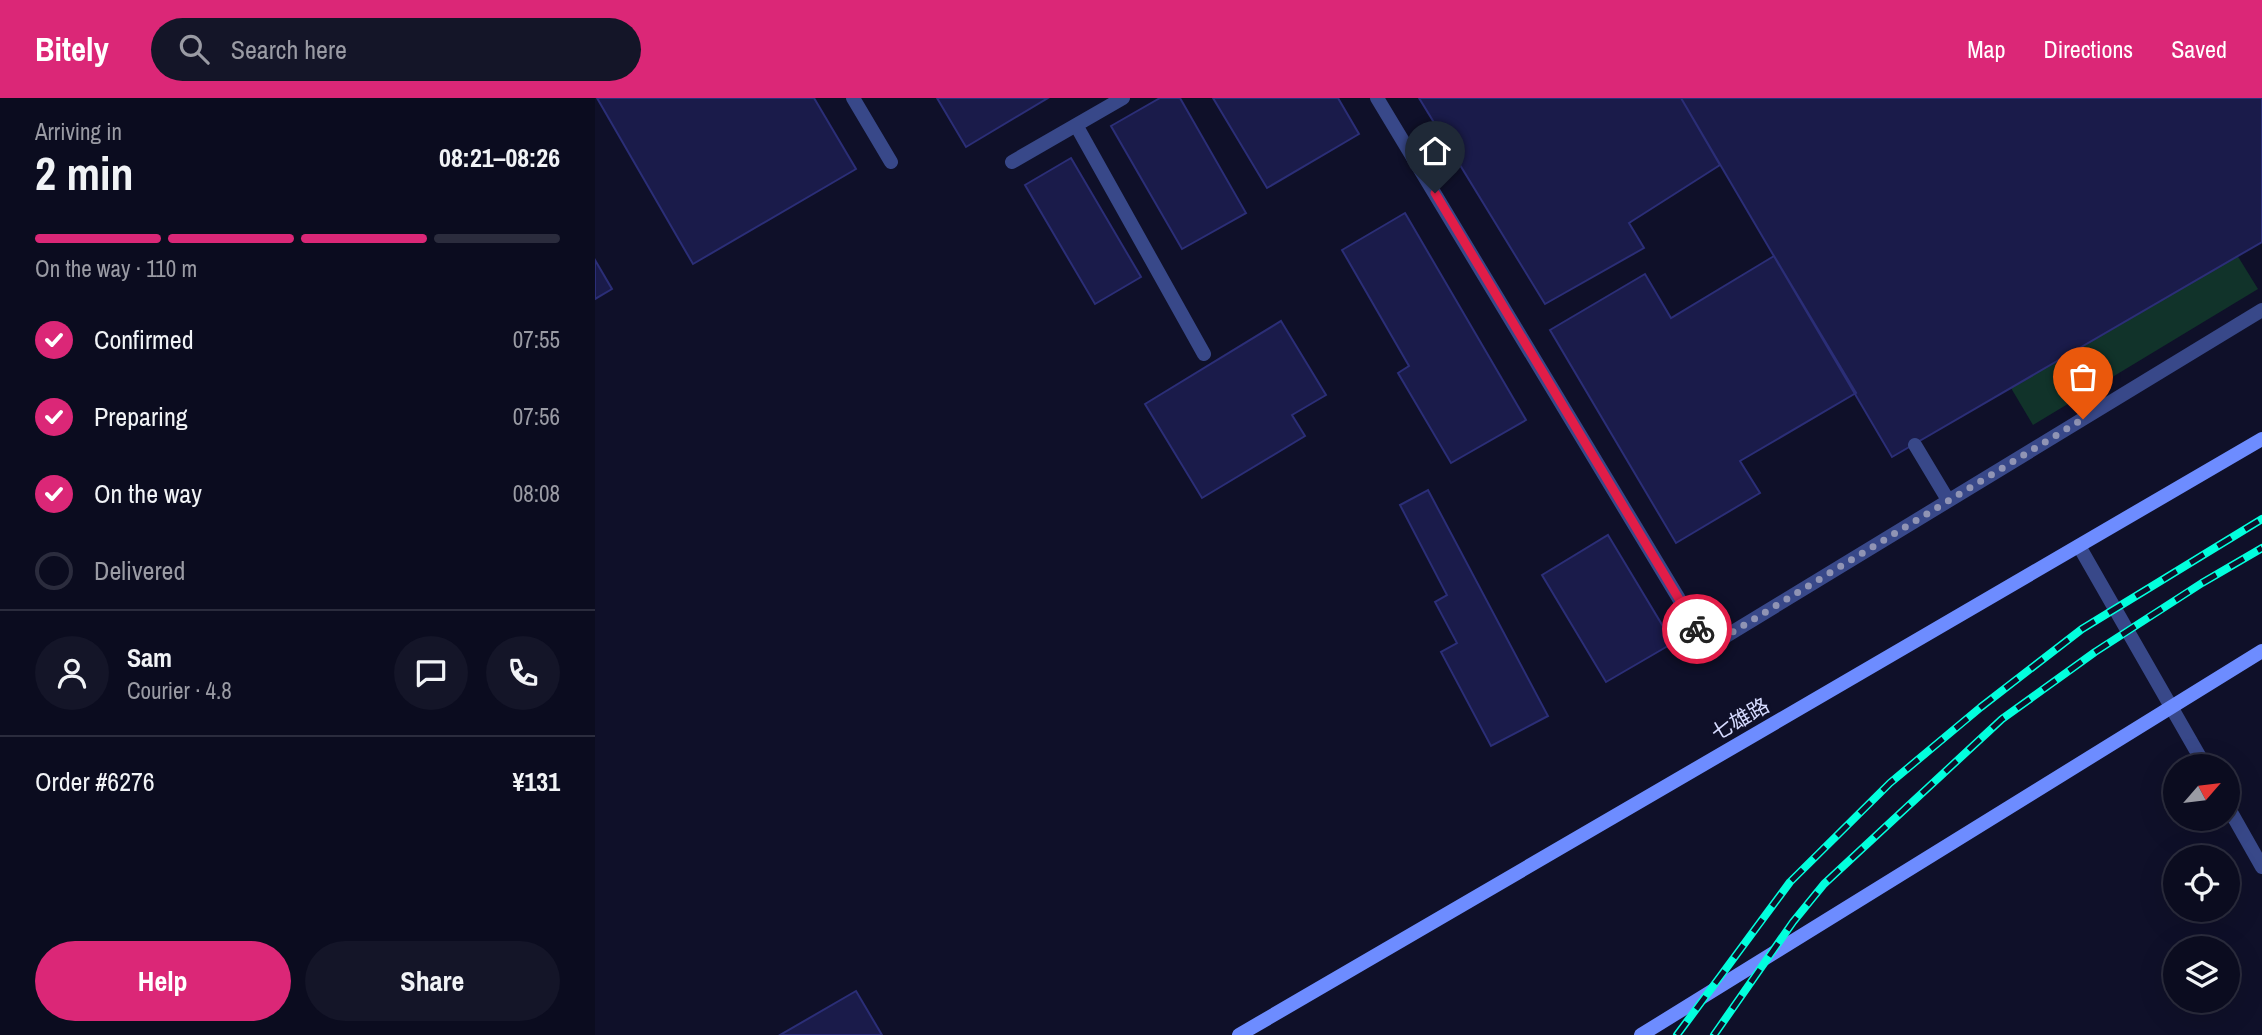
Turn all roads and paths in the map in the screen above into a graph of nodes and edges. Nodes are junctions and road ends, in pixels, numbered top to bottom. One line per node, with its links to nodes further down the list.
1 (853, 98): 5 (street)
2 (1122, 98): 4 (street)
3 (1377, 98): 11 (street)
4 (1076, 125): 6 (street); 8 (street)
5 (891, 162)
6 (1012, 162)
7 (2262, 310): 11 (street)
8 (1205, 354)
9 (2262, 439): 12 (street, 七雄路)
10 (1915, 445): 11 (street)
11 (1948, 500)
12 (2078, 546): 14 (street); 18 (street, 七雄路)
13 (2262, 651): 14 (street)
14 (2170, 706): 15 (street); 19 (street)
15 (2198, 754)
16 (2240, 828): 17 (street)
17 (2262, 867)
18 (1240, 1035)
19 (1641, 1035)

